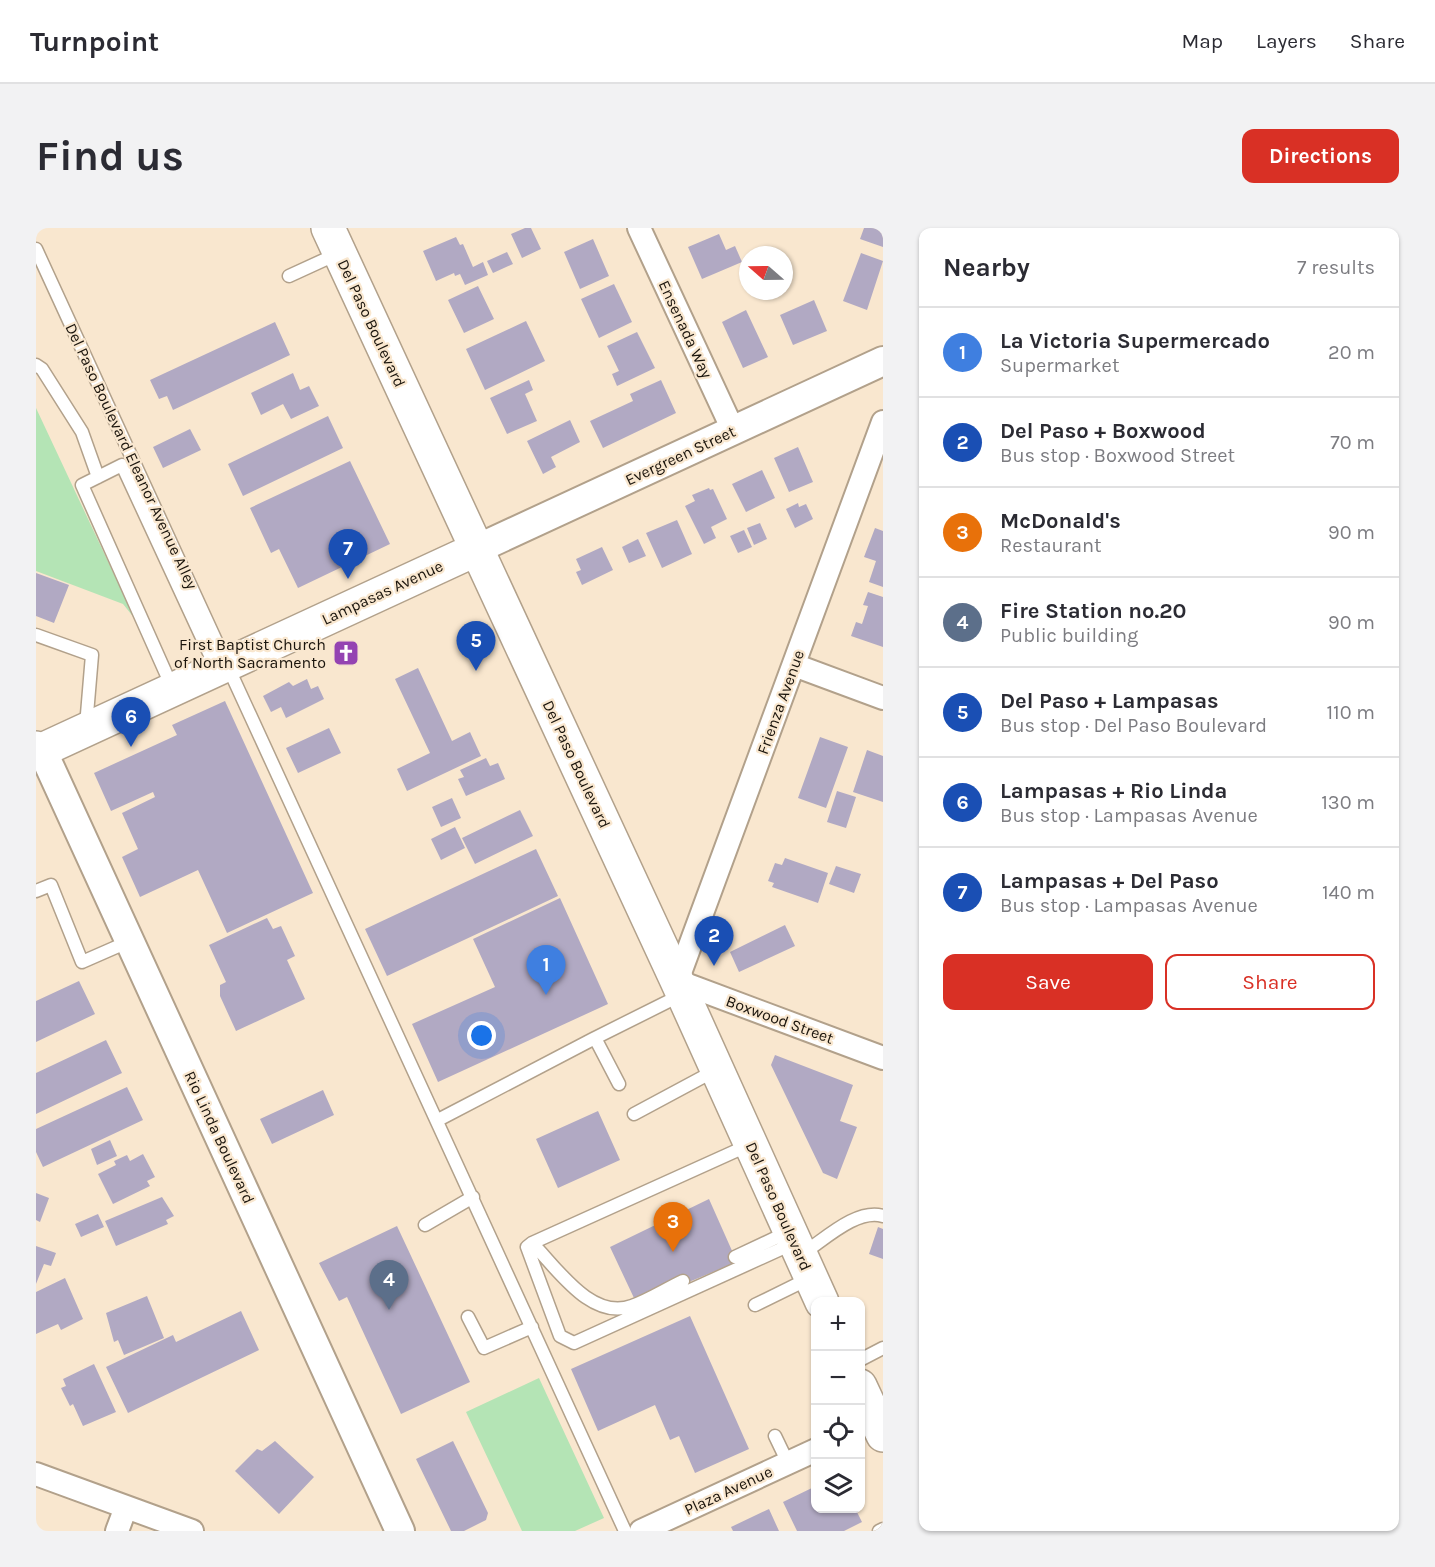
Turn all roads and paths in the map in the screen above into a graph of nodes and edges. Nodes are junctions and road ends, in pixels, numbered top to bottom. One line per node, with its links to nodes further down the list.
1 (639, 228): 8 (street, Ensenada Way)
2 (334, 241): 4 (lane); 10 (main road, Del Paso Boulevard)
3 (36, 249): 13 (lane, Del Paso Boulevard Eleanor Avenue Alley)
4 (289, 276)
5 (883, 361): 8 (street, Evergreen Street)
6 (36, 366): 9 (lane)
7 (883, 422): 12 (street, Frienza Avenue)
8 (733, 430): 10 (street, Evergreen Street)
9 (98, 477): 13 (lane); 14 (lane)
10 (477, 549): 13 (main road, Lampasas Avenue); 20 (main road, Del Paso Boulevard)
11 (36, 634): 16 (lane)
12 (794, 665): 15 (street); 20 (street, Frienza Avenue)
13 (223, 666): 14 (main road, Lampasas Avenue); 26 (lane)
14 (173, 689): 16 (main road, Lampasas Avenue)
15 (883, 698)
16 (86, 730): 17 (main road, Lampasas Avenue)
17 (38, 755): 19 (street, Rio Linda Boulevard)
18 (36, 891): 19 (lane)
19 (130, 941): 50 (street, Rio Linda Boulevard)
20 (680, 987): 21 (lane); 22 (street, Boxwood Street); 23 (main road, Del Paso Boulevard)
21 (595, 1038): 24 (lane); 26 (lane)
22 (882, 1054)
23 (717, 1069): 25 (lane); 27 (main road, Del Paso Boulevard)
24 (619, 1084)
25 (634, 1114)
26 (438, 1120): 28 (lane)
27 (751, 1144): 31 (lane); 33 (main road, Del Paso Boulevard)
28 (473, 1197): 30 (lane); 37 (lane)
29 (883, 1216): 33 (lane)
30 (425, 1225)
31 (532, 1242): 33 (lane); 34 (lane)
32 (735, 1257): 33 (lane)
33 (804, 1262): 35 (lane)
34 (682, 1281)
35 (755, 1305)
36 (468, 1317): 37 (lane)
37 (532, 1327): 51 (lane)
38 (883, 1348): 39 (lane)
39 (865, 1358)
40 (865, 1400): 41 (main road)
41 (873, 1429)
42 (775, 1436): 44 (lane)
43 (811, 1452): 44 (street, Plaza Avenue)
44 (788, 1462): 52 (street, Plaza Avenue)
45 (36, 1474): 46 (street)
46 (126, 1507): 48 (street); 49 (street)
47 (883, 1529): 53 (lane)
48 (117, 1531)
49 (192, 1531)
50 (400, 1531)
51 (626, 1531)
52 (641, 1531)
53 (879, 1531)

